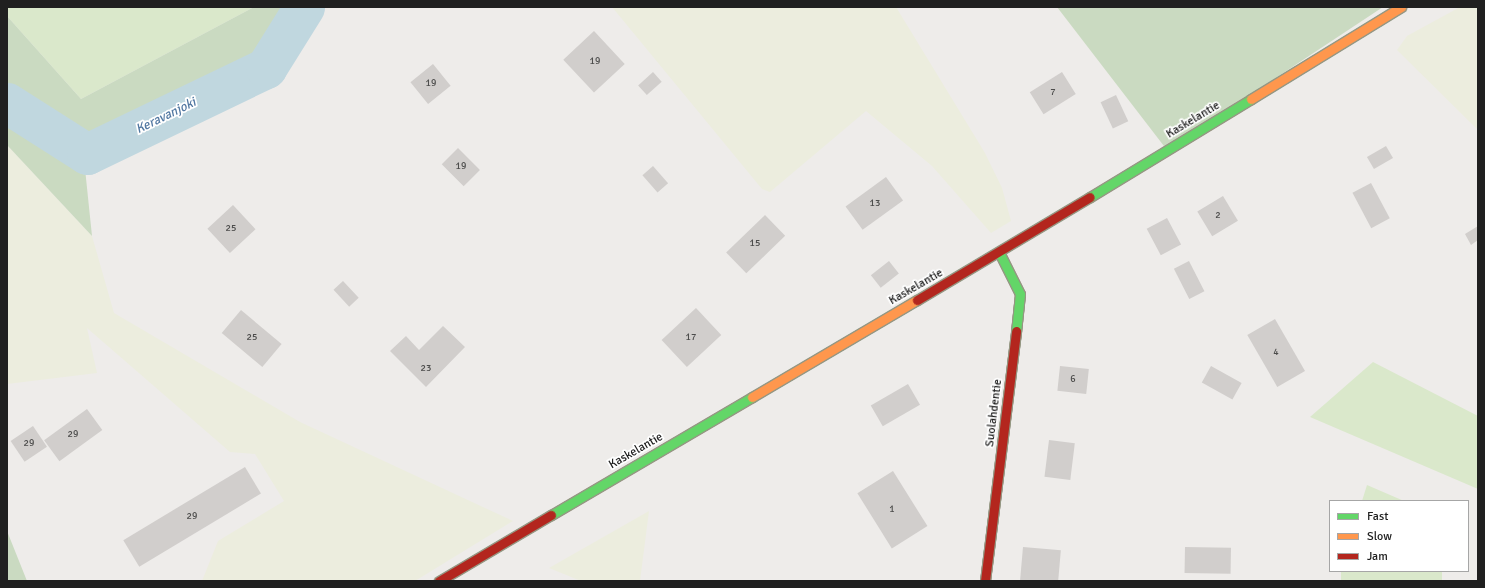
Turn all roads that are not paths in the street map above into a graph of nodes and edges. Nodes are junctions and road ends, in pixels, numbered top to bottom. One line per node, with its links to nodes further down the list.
1 (1401, 7): 2 (street, Kaskelantie)
2 (999, 252): 3 (street, Kaskelantie); 4 (street, Suolahdentie)
3 (439, 581)
4 (985, 581)

